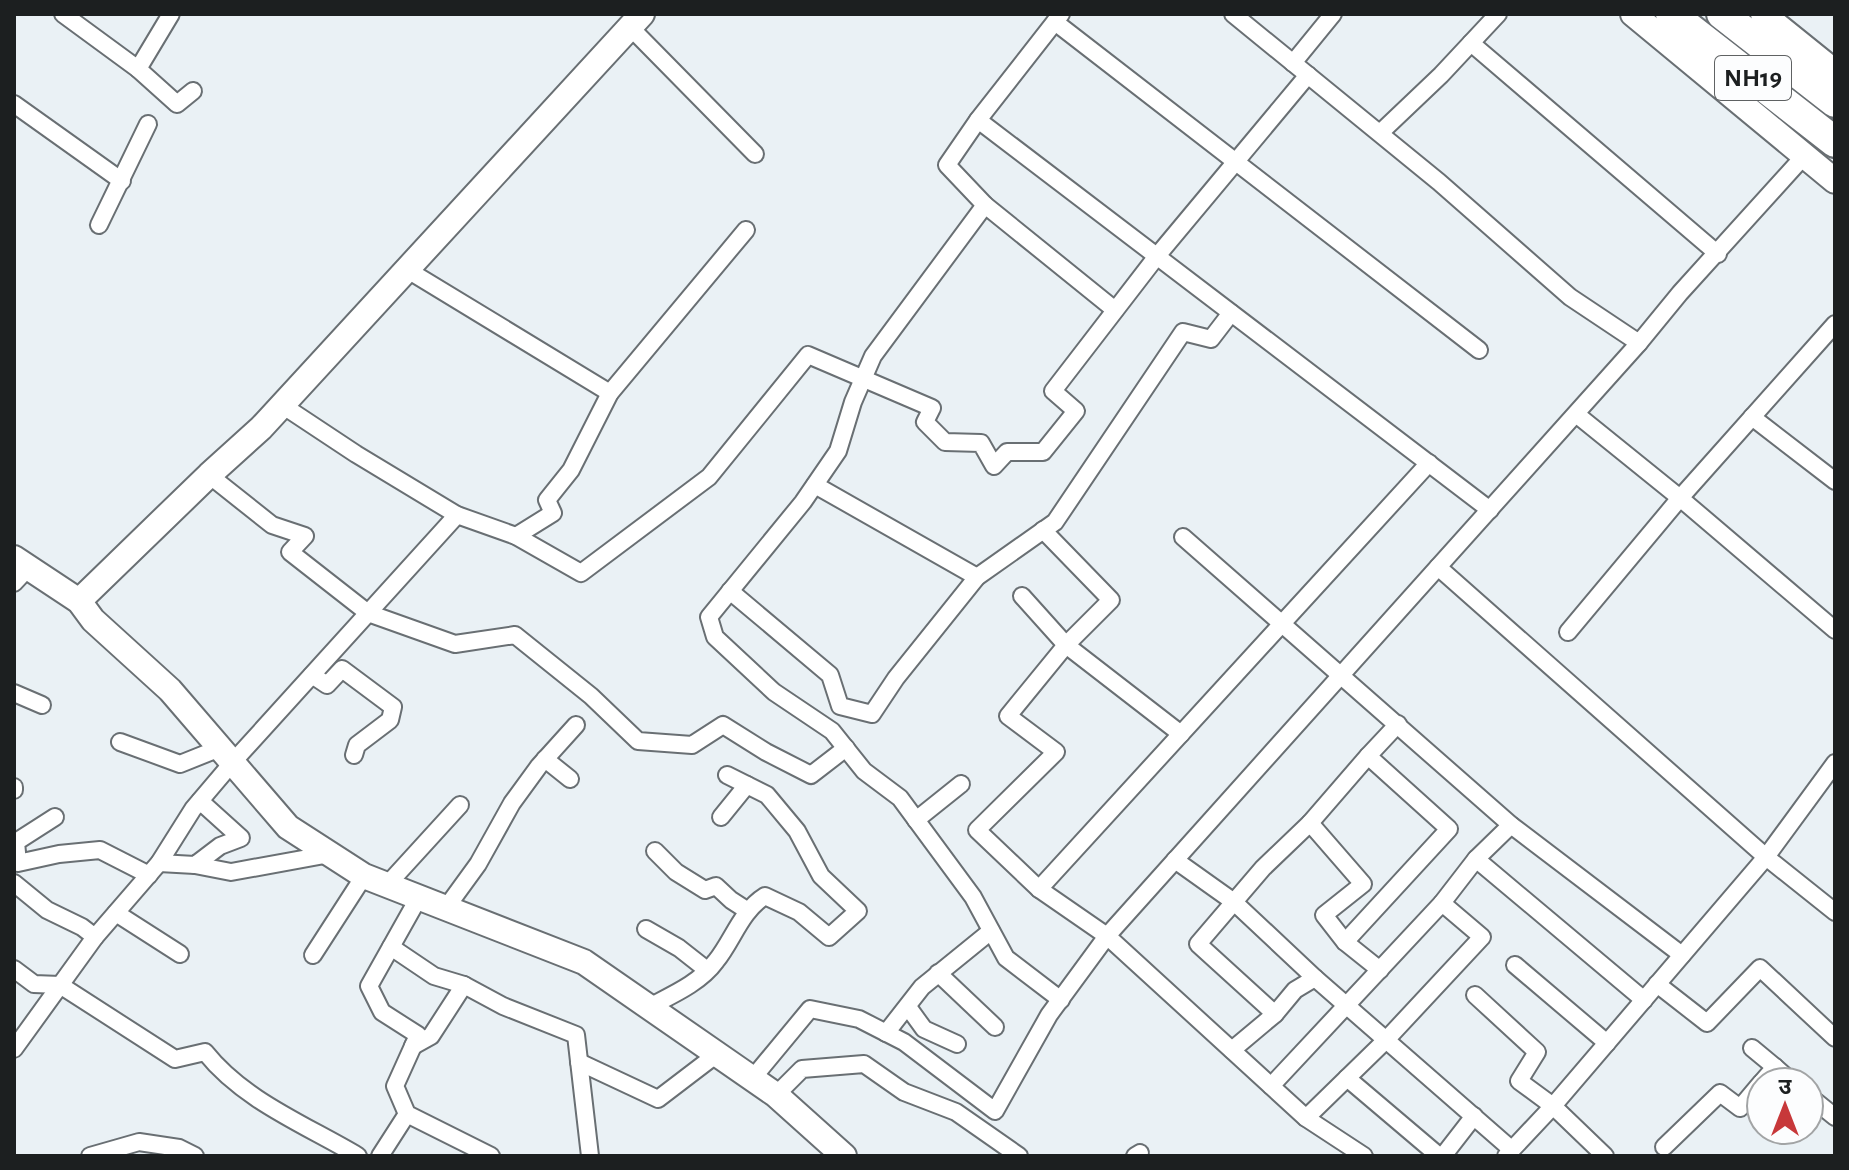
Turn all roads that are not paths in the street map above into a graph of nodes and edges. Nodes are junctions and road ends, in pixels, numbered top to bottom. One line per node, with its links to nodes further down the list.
1 (63, 14): 14 (street)
2 (171, 14): 14 (street)
3 (1233, 14): 13 (street)
4 (1333, 14): 13 (street)
5 (1498, 14): 12 (street)
6 (1633, 14): 25 (street)
7 (1671, 14): 23 (highway, NH19)
8 (1722, 14): 18 (highway, NH19)
9 (1763, 14): 15 (street)
10 (1058, 18): 20 (street); 26 (street)
11 (636, 20): 24 (street); 34 (street)
12 (1471, 43): 22 (street); 32 (street)
13 (1293, 63): 16 (street)
14 (138, 69): 17 (street)
15 (1835, 72)
16 (1308, 75): 22 (street); 26 (street)
17 (193, 91)
18 (1835, 102)
19 (14, 104): 27 (street)
20 (978, 120): 29 (street); 33 (street)
21 (148, 124): 27 (street)
22 (1380, 133): 38 (street)
23 (1835, 142)
24 (755, 154)
25 (1805, 155): 28 (street); 32 (street)
26 (1236, 162): 33 (street); 39 (street)
27 (122, 181): 30 (street)
28 (1835, 181)
29 (985, 205): 35 (street); 40 (street)
30 (99, 225)
31 (746, 230): 41 (street)
32 (1718, 254): 38 (street)
33 (1157, 256): 35 (street); 36 (street)
34 (406, 269): 41 (street); 42 (street)
35 (1115, 310): 40 (street)
36 (1231, 313): 45 (street); 52 (street)
37 (1833, 332): 44 (street)
38 (1639, 343): 43 (street)
39 (1479, 350)
40 (863, 379): 48 (street); 53 (street)
41 (610, 393): 53 (street)
42 (282, 405): 46 (street); 51 (street)
43 (1576, 414): 49 (street); 50 (street)
44 (1752, 417): 47 (street); 49 (street)
45 (1429, 463): 50 (street); 62 (street)
46 (209, 475): 60 (street); 61 (street)
47 (1835, 481)
48 (815, 485): 57 (street); 58 (street)
49 (1680, 498): 63 (street); 64 (street)
50 (1490, 510): 55 (street)
51 (457, 515): 53 (street); 61 (street)
52 (1043, 530): 57 (street); 65 (street)
53 (516, 536)
54 (1183, 537): 62 (street)
55 (1438, 567): 66 (street); 95 (street)
56 (19, 570): 60 (street)
57 (977, 577): 70 (street)
58 (730, 591): 70 (street); 71 (street)
59 (1022, 596): 65 (street)
60 (79, 601): 77 (street)
61 (368, 613): 67 (street); 76 (street)
62 (1283, 623): 66 (street); 74 (street)
63 (1835, 630)
64 (1568, 632)
65 (1066, 645): 74 (street); 103 (street)
66 (1342, 674): 72 (street); 97 (street)
67 (312, 675): 77 (street); 78 (street)
68 (14, 693): 69 (street)
69 (42, 705)
70 (840, 706): 71 (street)
71 (808, 715): 76 (street)
72 (1398, 724): 79 (street); 92 (street)
73 (576, 725): 80 (street)
74 (1181, 734): 103 (street)
75 (120, 742): 77 (street)
76 (846, 748): 90 (street)
77 (226, 755): 86 (street); 94 (street)
78 (354, 755)
79 (1368, 756): 91 (street); 115 (street)
80 (545, 759): 83 (street); 107 (street)
81 (1835, 763): 95 (street)
82 (727, 775): 85 (street)
83 (570, 779)
84 (961, 784): 90 (street)
85 (747, 785): 89 (street); 108 (street)
86 (200, 801): 98 (street); 99 (street)
87 (460, 805): 102 (street)
88 (55, 817): 99 (street)
89 (721, 817)
90 (916, 820): 112 (street)
91 (1310, 823): 105 (street); 115 (street)
92 (1511, 825): 96 (street); 119 (street)
93 (655, 851): 108 (street)
94 (330, 854): 98 (street); 100 (street)
95 (1766, 857): 109 (street); 119 (street)
96 (1476, 859): 106 (street); 131 (street)
97 (1175, 860): 105 (street); 113 (street)
98 (195, 865): 99 (street)
99 (154, 869): 110 (street)
100 (364, 876): 102 (street); 118 (street)
101 (14, 883): 114 (street)
102 (387, 885): 104 (street)
103 (1039, 889): 113 (street)
104 (419, 897): 107 (street); 116 (street)
105 (1234, 902): 125 (street); 135 (street)
106 (1442, 903): 123 (street); 139 (street)
107 (446, 908): 133 (street)
108 (748, 911): 122 (street)
109 (1835, 912)
110 (116, 913): 114 (street); 117 (street)
111 (646, 929): 122 (street)
112 (991, 931): 124 (street); 130 (street)
113 (1107, 936): 130 (street); 145 (street)
114 (95, 937): 127 (street)
115 (1345, 942): 123 (street)
116 (391, 947): 128 (street); 142 (street)
117 (180, 954)
118 (313, 955)
119 (1682, 955): 126 (street)
120 (1515, 965): 140 (street)
121 (14, 969): 127 (street)
122 (707, 970): 133 (street)
123 (1380, 970): 132 (street)
124 (938, 973): 134 (street); 136 (street)
125 (1315, 978): 132 (street); 135 (street)
126 (1657, 984): 131 (street); 138 (street)
127 (60, 985): 144 (street); 160 (street)
128 (464, 985): 142 (street); 147 (street)
129 (1475, 995): 154 (street)
130 (1061, 1000): 137 (street)
131 (1644, 1000): 140 (street)
132 (1347, 1006): 139 (street); 151 (street)
133 (649, 1007): 146 (street)
134 (908, 1007): 137 (street); 141 (street)
135 (1275, 1014): 145 (street)
136 (995, 1027)
137 (886, 1033): 150 (street)
138 (1835, 1038)
139 (1386, 1040): 149 (street); 156 (street)
140 (1607, 1043): 154 (street)
141 (957, 1044)
142 (413, 1046): 155 (street)
143 (1752, 1048): 148 (street)
144 (14, 1049)
145 (1232, 1050): 151 (street)
146 (717, 1054): 147 (street); 150 (street)
147 (579, 1062): 165 (street)
148 (1774, 1066)
149 (1347, 1078): 157 (street); 169 (street)
150 (752, 1079): 152 (street)
151 (1271, 1086): 157 (street)
152 (776, 1095): 166 (street); 167 (street)
153 (1745, 1102): 158 (street)
154 (1553, 1106): 159 (street); 170 (street)
155 (407, 1114): 163 (street); 164 (street)
156 (1474, 1116): 159 (street); 169 (street)
157 (1306, 1118): 168 (street)
158 (1664, 1147)
159 (1509, 1153)
160 (351, 1154)
161 (90, 1156): 162 (street)
162 (195, 1156)
163 (380, 1156)
164 (491, 1156)
165 (590, 1156)
166 (844, 1156)
167 (1019, 1156)
168 (1364, 1156)
169 (1441, 1156)
170 (1605, 1156)

